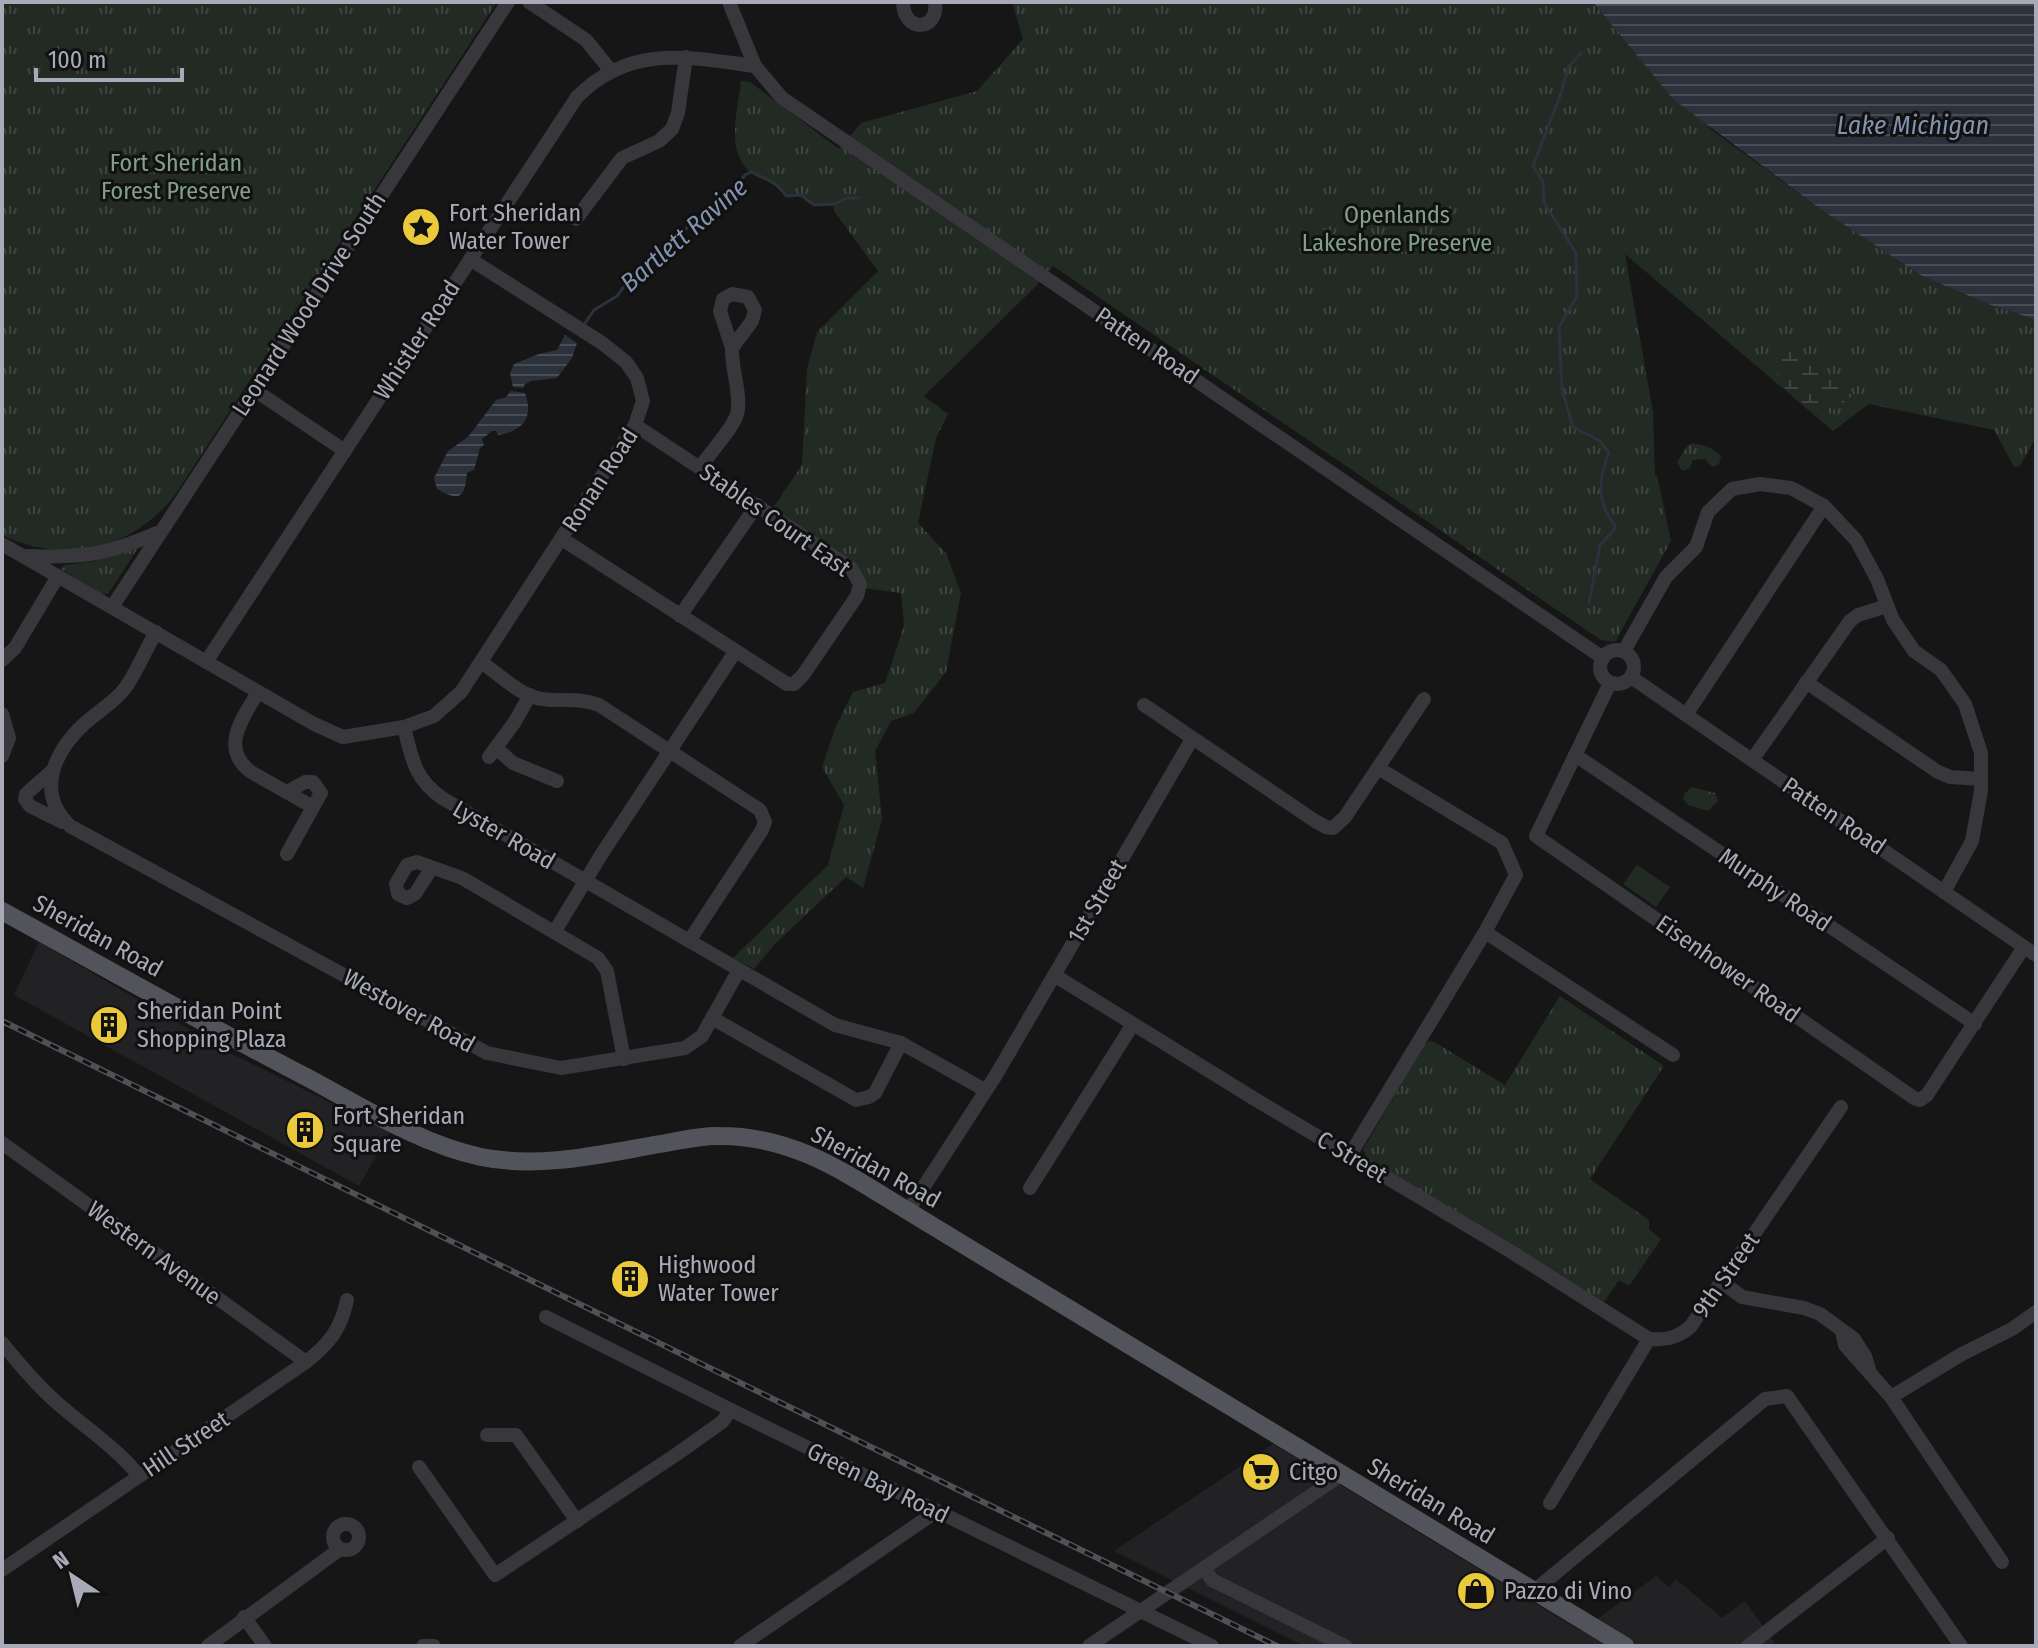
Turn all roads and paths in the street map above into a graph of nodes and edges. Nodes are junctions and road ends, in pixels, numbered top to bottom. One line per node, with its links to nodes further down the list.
1 (508, 2): 12 (street, Leonard Wood Drive South)
2 (529, 2): 8 (street)
3 (729, 2): 7 (street, Patten Road)
4 (903, 2): 5 (street)
5 (935, 2)
6 (686, 57): 7 (street, Whistler Road); 8 (street, Whistler Road); 9 (street)
7 (755, 66): 29 (street, Patten Road)
8 (611, 71): 10 (street, Whistler Road)
9 (576, 219)
10 (470, 259): 13 (street, Ronan Road); 14 (street, Whistler Road)
11 (732, 348): 15 (street)
12 (253, 389): 14 (street); 18 (street, Leonard Wood Drive South)
13 (635, 425): 15 (street, Stables Court East); 19 (street, Ronan Road)
14 (345, 451): 31 (street, Whistler Road)
15 (700, 468): 16 (street, Stables Court East)
16 (757, 505): 25 (street); 28 (street, Stables Court East)
17 (1824, 506): 23 (street); 27 (street); 41 (street)
18 (158, 533): 21 (street); 24 (street, Leonard Wood Drive South)
19 (562, 539): 25 (street); 32 (street, Ronan Road)
20 (2, 544): 21 (street)
21 (23, 556): 22 (street)
22 (58, 576): 24 (street); 30 (street)
23 (1887, 606): 34 (street); 50 (street)
24 (112, 607): 26 (street)
25 (680, 616): 28 (street)
26 (156, 632): 31 (street); 49 (street, Westover Road)
27 (1624, 651): 29 (street); 33 (street)
28 (735, 652): 44 (street)
29 (1603, 658): 35 (street)
30 (2, 660)
31 (206, 662): 36 (street)
32 (481, 662): 37 (street); 42 (street, Ronan Road)
33 (1631, 677): 35 (street); 41 (street, Patten Road)
34 (1806, 682): 47 (street); 50 (street)
35 (1610, 683): 45 (street)
36 (258, 692): 42 (street); 52 (street)
37 (530, 695): 44 (street); 51 (street)
38 (1424, 699): 48 (street)
39 (1144, 705): 43 (street)
40 (2, 714): 46 (street)
41 (1686, 715): 47 (street, Patten Road)
42 (404, 727): 57 (street, Lyster Road)
43 (1192, 739): 48 (street); 65 (street, 1st Street)
44 (670, 751): 57 (street); 62 (street)
45 (1575, 755): 68 (street, Murphy Road); 68 (street, Eisenhower Road)
46 (2, 756)
47 (1752, 760): 58 (street, Patten Road)
48 (1378, 768): 61 (street)
49 (53, 770): 54 (street); 54 (street, Westover Road)
50 (1981, 779): 58 (street)
51 (557, 781)
52 (287, 792): 53 (street); 53 (street)
53 (313, 807): 55 (street)
54 (70, 826): 71 (street, Westover Road)
55 (287, 854)
56 (431, 869): 60 (street)
57 (585, 882): 60 (street); 62 (street, Lyster Road)
58 (1944, 892): 63 (street, Patten Road)
59 (2, 911): 77 (main road, Sheridan Road)
60 (555, 931): 71 (street)
61 (1485, 932): 70 (street); 75 (street)
62 (689, 941): 64 (street, Lyster Road)
63 (2030, 951): 68 (street)
64 (739, 970): 66 (street, Westover Road); 69 (street, Lyster Road)
65 (1054, 975): 67 (street, C Street); 72 (street, 1st Street)
66 (712, 1018): 69 (street); 71 (street, Westover Road)
67 (1133, 1024): 75 (street, C Street); 76 (street)
68 (1975, 1024)
69 (901, 1043): 72 (street, Lyster Road)
70 (1673, 1055)
71 (624, 1059)
72 (985, 1090): 77 (street, 1st Street)
73 (1841, 1107): 78 (street, 9th Street)
74 (2, 1143): 84 (street, Western Avenue)
75 (1350, 1155): 82 (street, C Street)
76 (1030, 1188)
77 (908, 1211): 89 (main road, Sheridan Road)
78 (1723, 1283): 82 (street, 9th Street); 85 (street)
79 (347, 1300): 84 (street, Hill Street)
80 (2036, 1312): 85 (street)
81 (546, 1317): 86 (street, Green Bay Road)
82 (1649, 1339): 91 (street)
83 (2, 1343): 90 (street)
84 (306, 1362): 90 (street, Hill Street)
85 (1891, 1397): 96 (street)
86 (731, 1410): 92 (street, Green Bay Road); 93 (street)
87 (487, 1435): 93 (street)
88 (419, 1467): 93 (street)
89 (1341, 1475): 97 (street); 99 (main road, Sheridan Road)
90 (139, 1476): 98 (street, Hill Street)
91 (1550, 1503)
92 (937, 1511): 100 (street, Green Bay Road); 106 (street)
93 (577, 1521)
94 (1888, 1538): 99 (street); 111 (street); 112 (street)
95 (340, 1549): 101 (street)
96 (2002, 1562)
97 (1204, 1568): 100 (street); 109 (street)
98 (2, 1570)
99 (1534, 1591): 110 (main road, Sheridan Road)
100 (1140, 1611): 107 (street); 108 (street, Green Bay Road)
101 (244, 1617): 102 (street); 103 (street)
102 (208, 1646)
103 (265, 1646)
104 (423, 1646): 105 (street)
105 (434, 1646)
106 (740, 1646)
107 (1089, 1646)
108 (1212, 1646)
109 (1345, 1646)
110 (1625, 1646)
111 (1748, 1646)
112 (1961, 1646)

